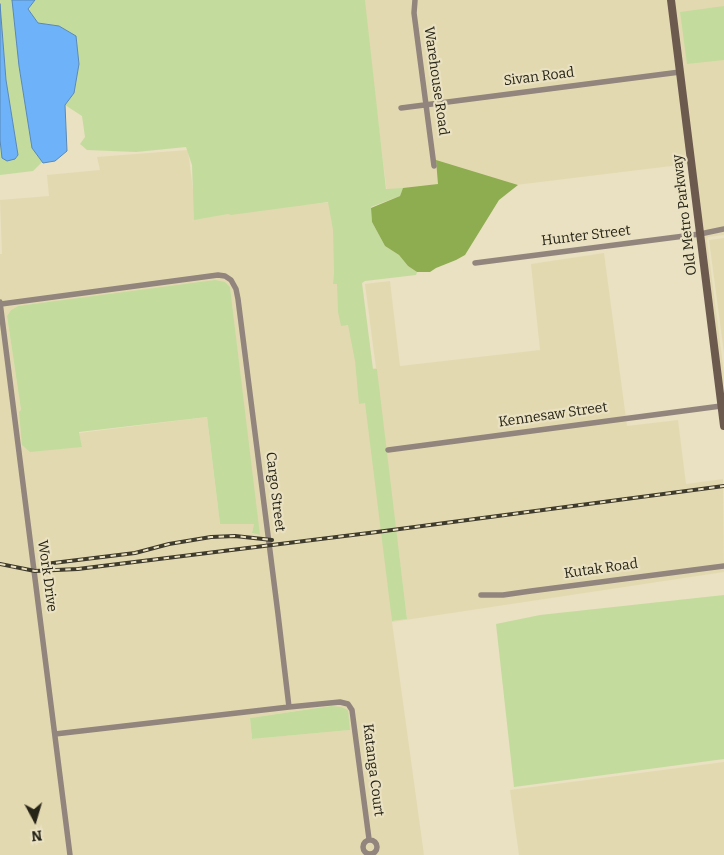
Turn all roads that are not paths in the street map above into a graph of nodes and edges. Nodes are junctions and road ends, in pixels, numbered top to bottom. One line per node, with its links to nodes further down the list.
1 (415, 0): 4 (street, Warehouse Road)
2 (671, 0): 3 (street, Old Metro Parkway)
3 (680, 72): 4 (street, Sivan Road); 8 (street, Old Metro Parkway)
4 (426, 104): 5 (street, Sivan Road); 6 (street, Warehouse Road)
5 (401, 108)
6 (434, 166)
7 (724, 229): 8 (street, Hunter Street)
8 (700, 234): 9 (street, Hunter Street); 11 (street, Old Metro Parkway)
9 (474, 263)
10 (0, 302): 16 (street, Cargo Street); 17 (street, Work Drive)
11 (721, 406): 12 (street, Old Metro Parkway); 13 (street, Kennesaw Street)
12 (724, 426)
13 (388, 450)
14 (724, 566): 15 (street, Kutak Road)
15 (481, 595)
16 (289, 707): 17 (street); 18 (street, Katanga Court)
17 (55, 734): 19 (street, Work Drive)
18 (369, 839)
19 (70, 855)

